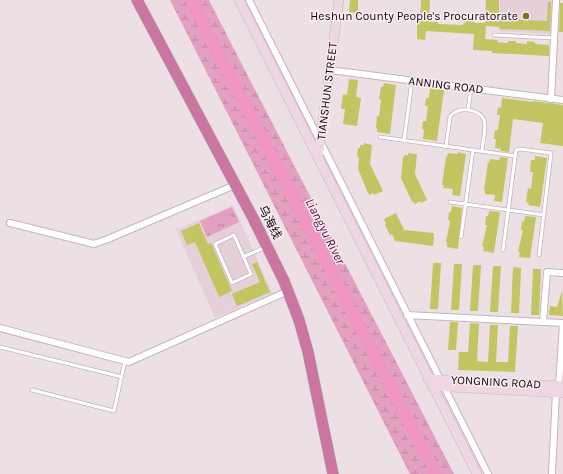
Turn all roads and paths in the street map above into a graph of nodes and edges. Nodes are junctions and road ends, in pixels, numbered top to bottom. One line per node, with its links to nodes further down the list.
1 (137, 0): 22 (highway, 乌海线)
2 (239, 0): 21 (main road)
3 (249, 0): 16 (street)
4 (339, 0): 8 (main road, TIANSHUN STREET)
5 (556, 0): 7 (street)
6 (494, 36): 7 (lane)
7 (554, 38): 11 (street)
8 (330, 70): 10 (street, ANNING ROAD); 16 (main road, TIANSHUN STREET)
9 (411, 88): 15 (lane)
10 (471, 88): 11 (street, ANNING ROAD); 13 (lane)
11 (551, 99): 12 (street, ANNING ROAD)
12 (563, 100)
13 (468, 110): 17 (lane); 19 (lane)
14 (380, 137): 15 (lane)
15 (404, 141): 17 (lane)
16 (320, 142): 21 (main road, TIANSHUN STREET); 35 (street)
17 (446, 146): 18 (lane)
18 (473, 150): 19 (lane); 24 (lane)
19 (482, 151): 20 (lane)
20 (516, 156): 25 (lane); 26 (lane)
21 (318, 158): 42 (main road)
22 (235, 185): 27 (street); 29 (highway, 乌海线)
23 (450, 202): 24 (lane)
24 (465, 204): 25 (lane); 28 (lane)
25 (509, 210): 26 (lane); 30 (lane)
26 (544, 215): 31 (lane)
27 (10, 223)
28 (461, 237)
29 (267, 246): 32 (lane); 34 (highway, 乌海线)
30 (504, 250)
31 (539, 255)
32 (243, 257): 32 (lane)
33 (563, 273): 36 (street)
34 (288, 291): 40 (street); 46 (highway, 乌海线)
35 (407, 315): 36 (street); 43 (street)
36 (543, 322): 37 (street)
37 (563, 323): 44 (street)
38 (0, 328): 40 (street)
39 (0, 347): 41 (lane)
40 (125, 361): 41 (lane)
41 (122, 377): 45 (lane)
42 (430, 382): 43 (main road, YONGNING ROAD); 47 (main road)
43 (442, 383): 44 (main road, YONGNING ROAD); 48 (street)
44 (560, 389): 49 (street)
45 (32, 390)
46 (333, 474)
47 (477, 474)
48 (488, 474)
49 (552, 474)

